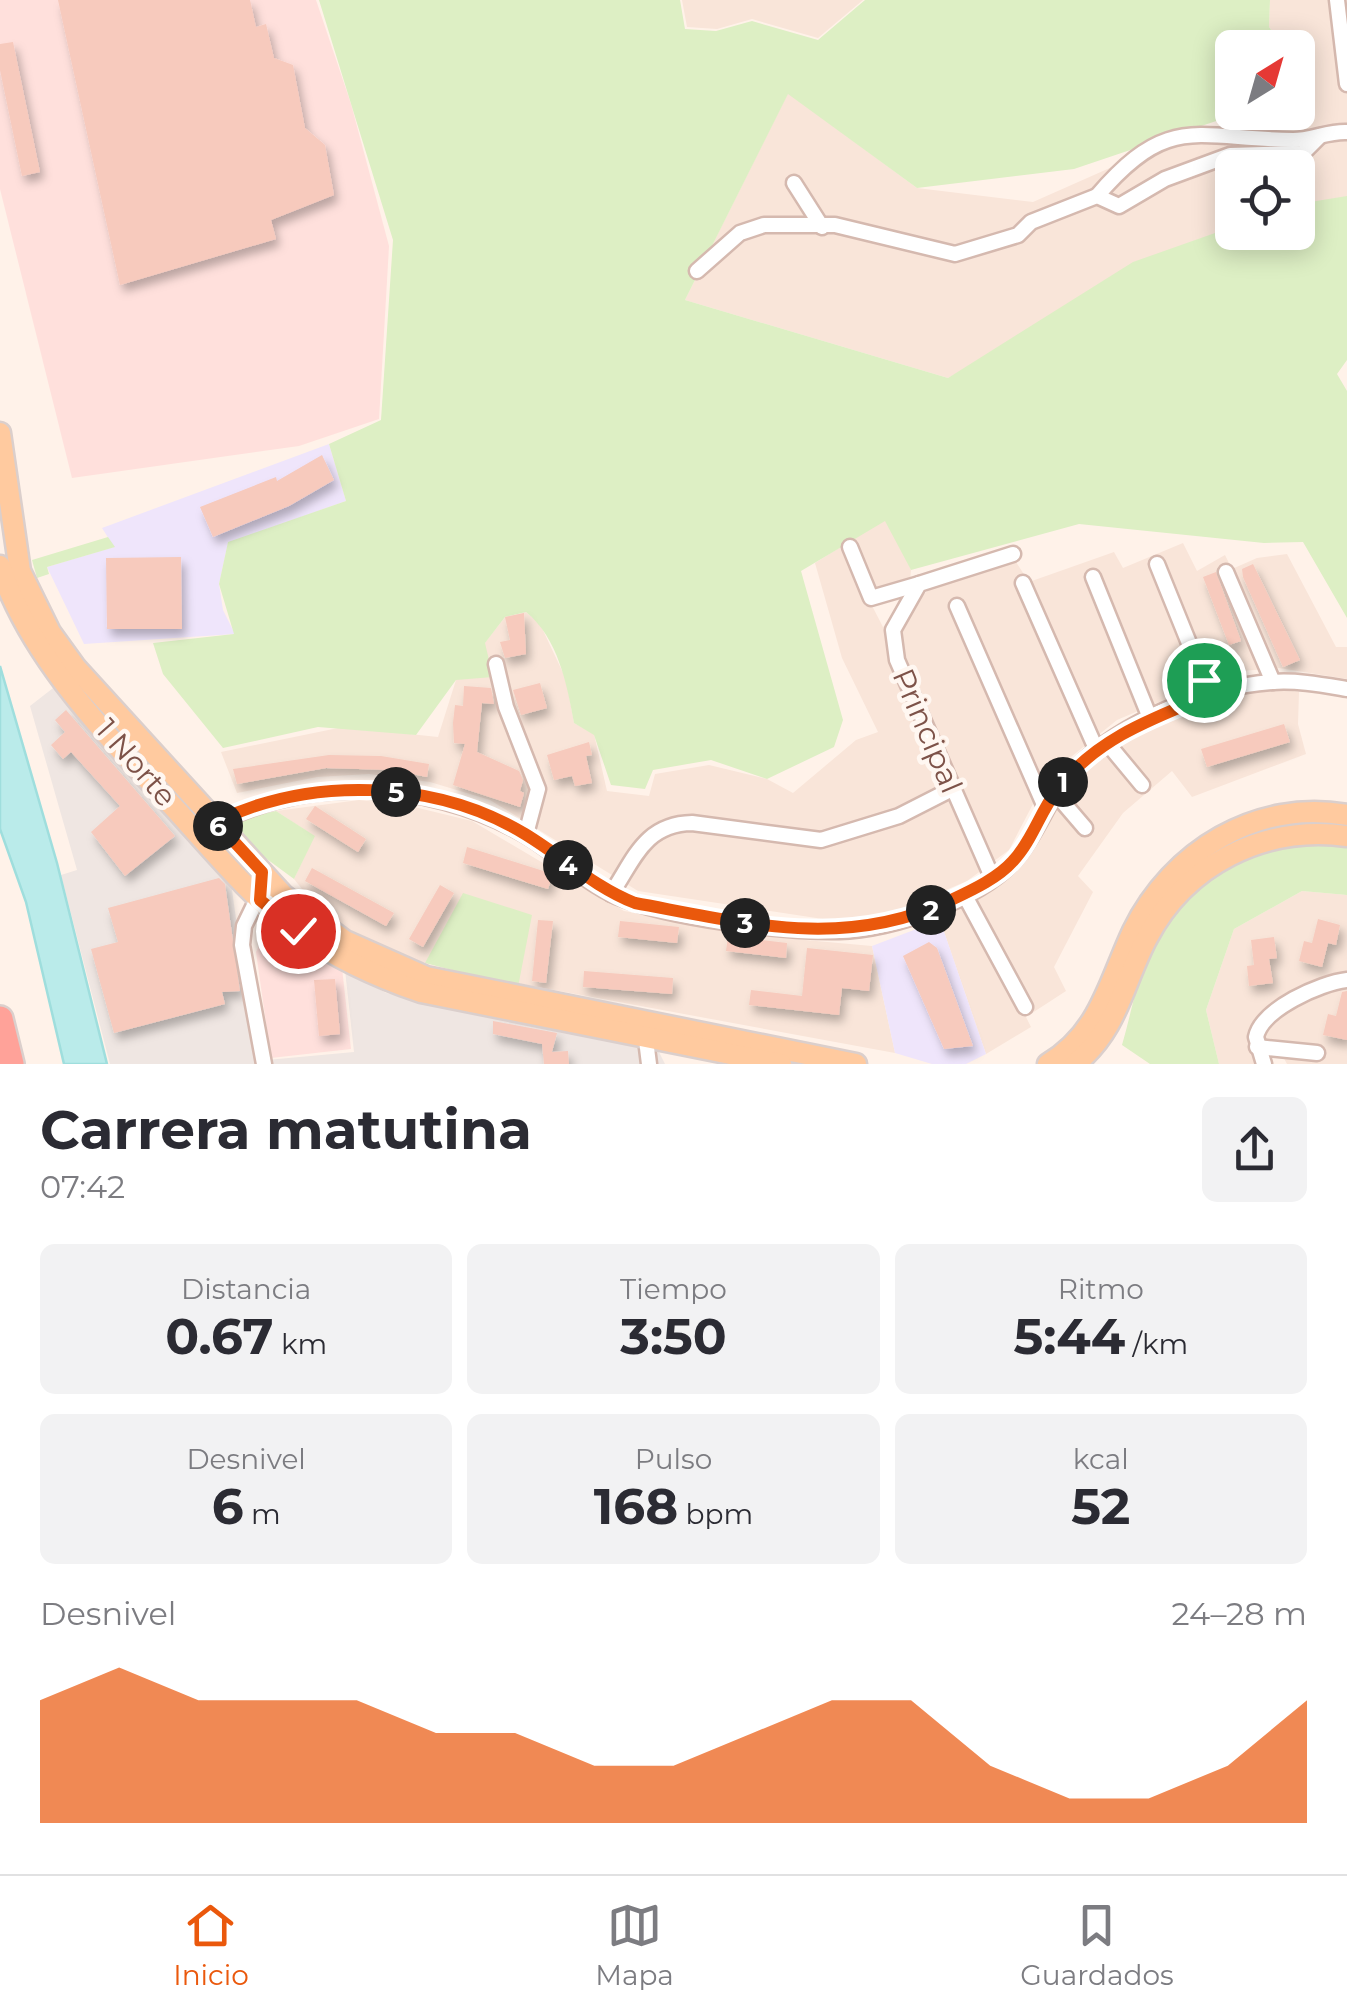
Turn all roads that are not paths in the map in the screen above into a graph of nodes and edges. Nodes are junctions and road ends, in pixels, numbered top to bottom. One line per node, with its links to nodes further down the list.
1 (1337, 0): 2 (street)
2 (1345, 46): 3 (street)
3 (1347, 84)
4 (1347, 132): 5 (street)
5 (1320, 136): 7 (street); 7 (street)
6 (794, 183): 8 (street)
7 (1097, 196): 8 (street)
8 (822, 227): 9 (street)
9 (698, 271)
10 (0, 433): 31 (main road, 1 Norte)
11 (850, 547): 18 (street)
12 (1013, 554): 18 (street)
13 (1156, 564): 23 (street)
14 (0, 566): 31 (main road, 1 Norte)
15 (1226, 572): 21 (street)
16 (1093, 578): 24 (street)
17 (1024, 583): 25 (street)
18 (920, 584): 27 (street, Principal)
19 (957, 606): 29 (street)
20 (496, 664): 33 (street)
21 (1272, 682): 22 (street); 23 (street)
22 (1347, 689)
23 (1210, 695): 24 (street)
24 (1150, 718): 25 (street)
25 (1103, 747): 26 (street); 28 (street)
26 (1142, 785)
27 (952, 789): 36 (street, Principal); 37 (street)
28 (1054, 793): 29 (street); 32 (street)
29 (1045, 807): 36 (street)
30 (1347, 815): 52 (main road)
31 (206, 828): 33 (street); 35 (main road, 1 Norte); 39 (main road, 1 Norte)
32 (1085, 828)
33 (526, 834): 37 (street)
34 (1347, 836): 53 (main road)
35 (262, 872): 39 (street); 40 (main road, 1 Norte)
36 (992, 877): 38 (street)
37 (611, 894): 38 (street)
38 (964, 894): 42 (street)
39 (260, 900): 40 (street); 44 (main road, 1 Norte); 48 (street)
40 (320, 925): 44 (main road, 1 Norte)
41 (1347, 980): 45 (street)
42 (1025, 1007)
43 (0, 1019): 47 (highway)
44 (647, 1032): 49 (street); 50 (main road); 51 (main road)
45 (1257, 1047): 46 (street); 54 (street)
46 (1318, 1053)
47 (11, 1064)
48 (264, 1064)
49 (649, 1064)
50 (781, 1064)
51 (856, 1064)
52 (1048, 1064)
53 (1075, 1064)
54 (1264, 1064)

